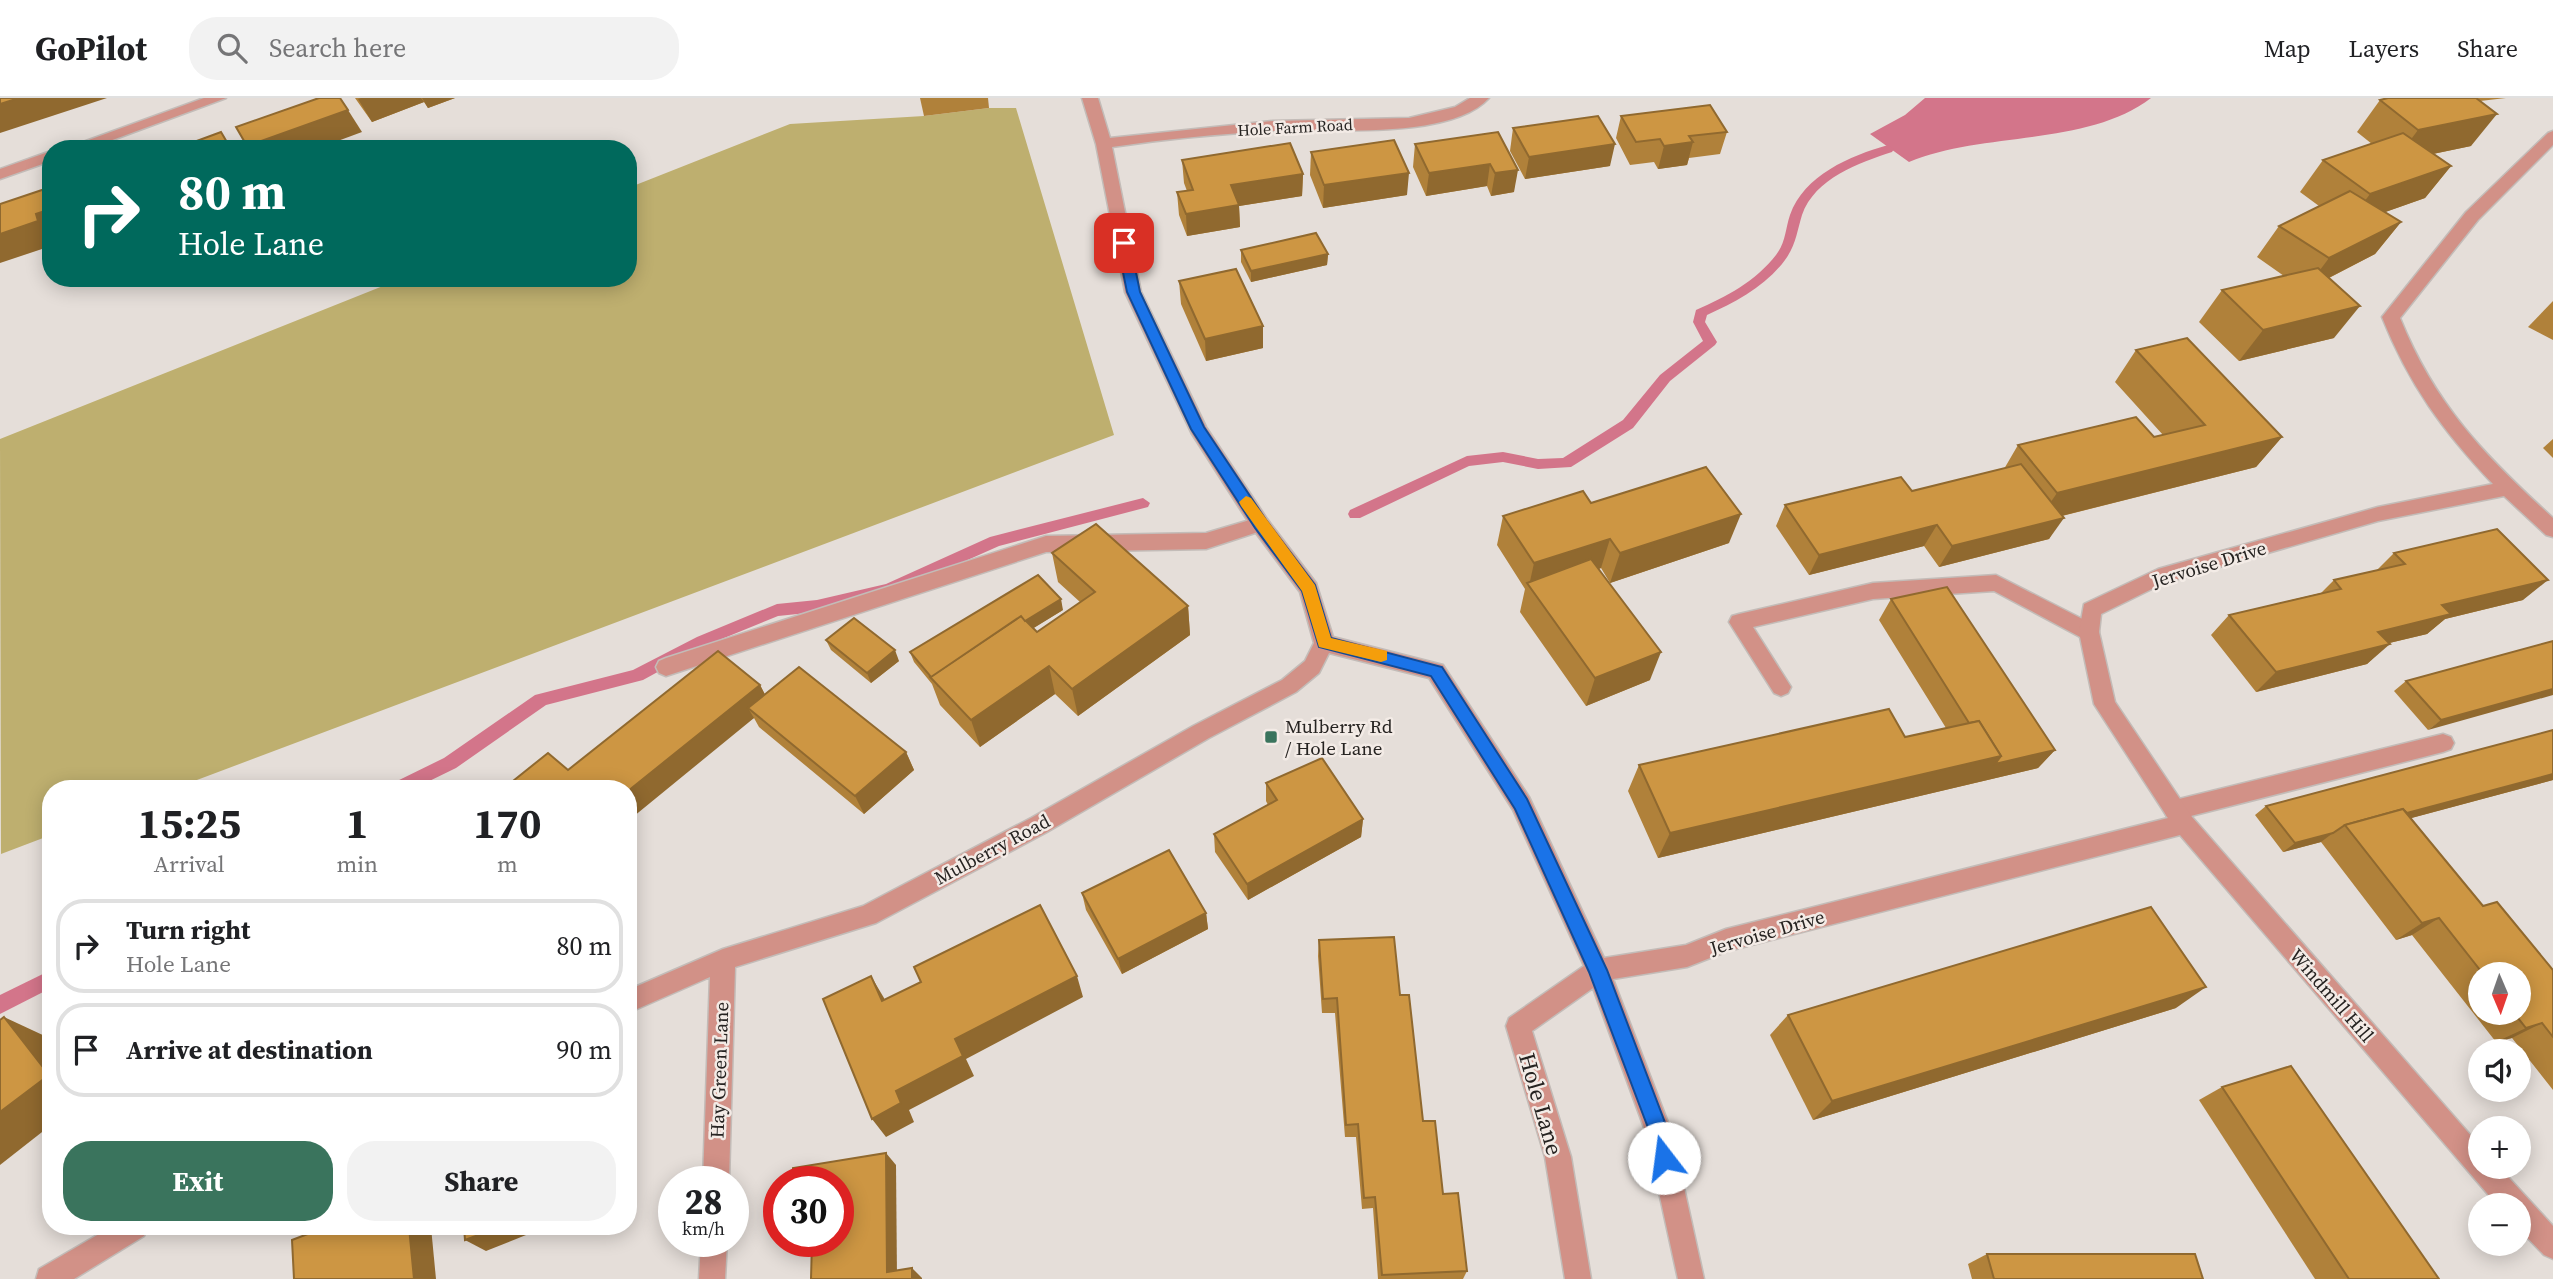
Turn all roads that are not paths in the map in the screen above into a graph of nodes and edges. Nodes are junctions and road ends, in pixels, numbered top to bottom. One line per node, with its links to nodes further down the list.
1 (218, 98): 5 (street)
2 (1090, 98): 6 (street)
3 (1481, 98): 6 (street, Hole Farm Road)
4 (2553, 136): 9 (street)
5 (98, 140)
6 (1104, 144): 10 (street)
7 (42, 159): 8 (street)
8 (0, 174)
9 (2508, 488): 11 (street); 12 (street, Jervoise Drive)
10 (1261, 524): 13 (street); 14 (street)
11 (2553, 530)
12 (2089, 632): 15 (street); 17 (street)
13 (1324, 642): 18 (street, Mulberry Road); 19 (street)
14 (666, 667)
15 (1781, 687)
16 (2443, 743): 17 (street, Jervoise Drive)
17 (2180, 817): 19 (street, Jervoise Drive); 21 (street, Windmill Hill)
18 (723, 960): 20 (street, Mulberry Road); 22 (street, Hay Green Lane)
19 (1598, 970): 31 (street, Hole Lane); 32 (street)
20 (637, 998)
21 (2468, 1153)
22 (716, 1166)
23 (2491, 1179): 24 (street, Windmill Hill)
24 (2504, 1193)
25 (2531, 1223): 27 (street, Windmill Hill)
26 (122, 1235): 29 (street)
27 (2553, 1247)
28 (713, 1257): 30 (street)
29 (49, 1279)
30 (712, 1279)
31 (1578, 1279)
32 (1691, 1279)

